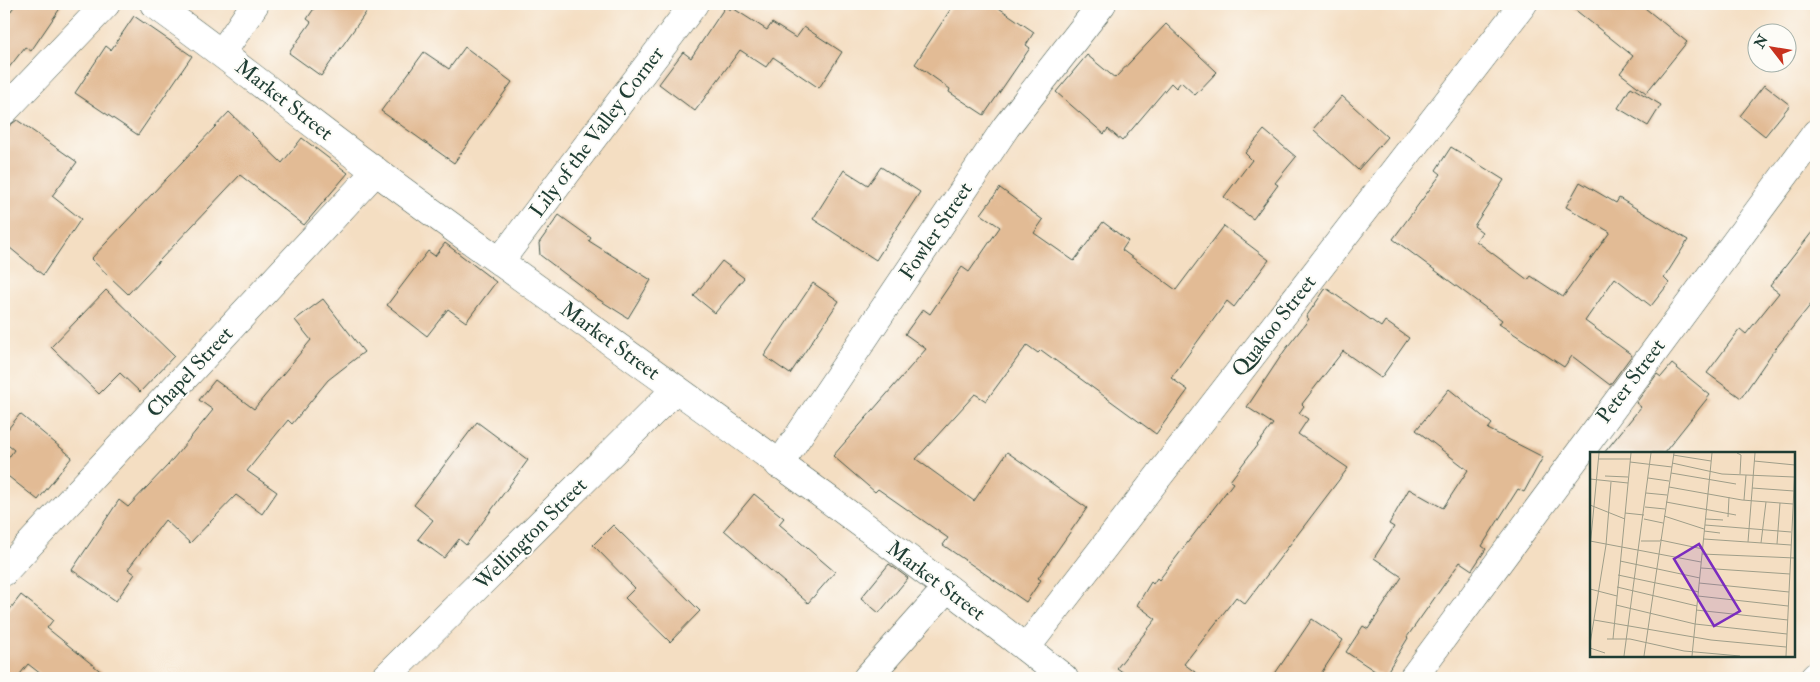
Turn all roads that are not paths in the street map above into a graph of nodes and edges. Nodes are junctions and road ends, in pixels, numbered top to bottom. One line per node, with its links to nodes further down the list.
1 (106, 4): 8 (street)
2 (154, 4): 7 (street, Market Street)
3 (255, 4): 7 (street)
4 (694, 4): 11 (street, Lily of the Valley Corner)
5 (1102, 4): 13 (street, Fowler Street)
6 (1523, 4): 16 (street, Quakoo Street)
7 (222, 52): 10 (street, Market Street)
8 (4, 111)
9 (1816, 133): 20 (street, Peter Street)
10 (376, 171): 11 (street, Market Street); 14 (street, Chapel Street)
11 (500, 261): 12 (street, Market Street)
12 (676, 389): 13 (street, Market Street); 17 (street, Wellington Street)
13 (780, 465): 15 (street, Market Street)
14 (4, 572)
15 (947, 588): 16 (street, Market Street); 18 (street)
16 (1026, 648): 19 (street, Market Street)
17 (385, 678)
18 (867, 678)
19 (1064, 678)
20 (1413, 678)

